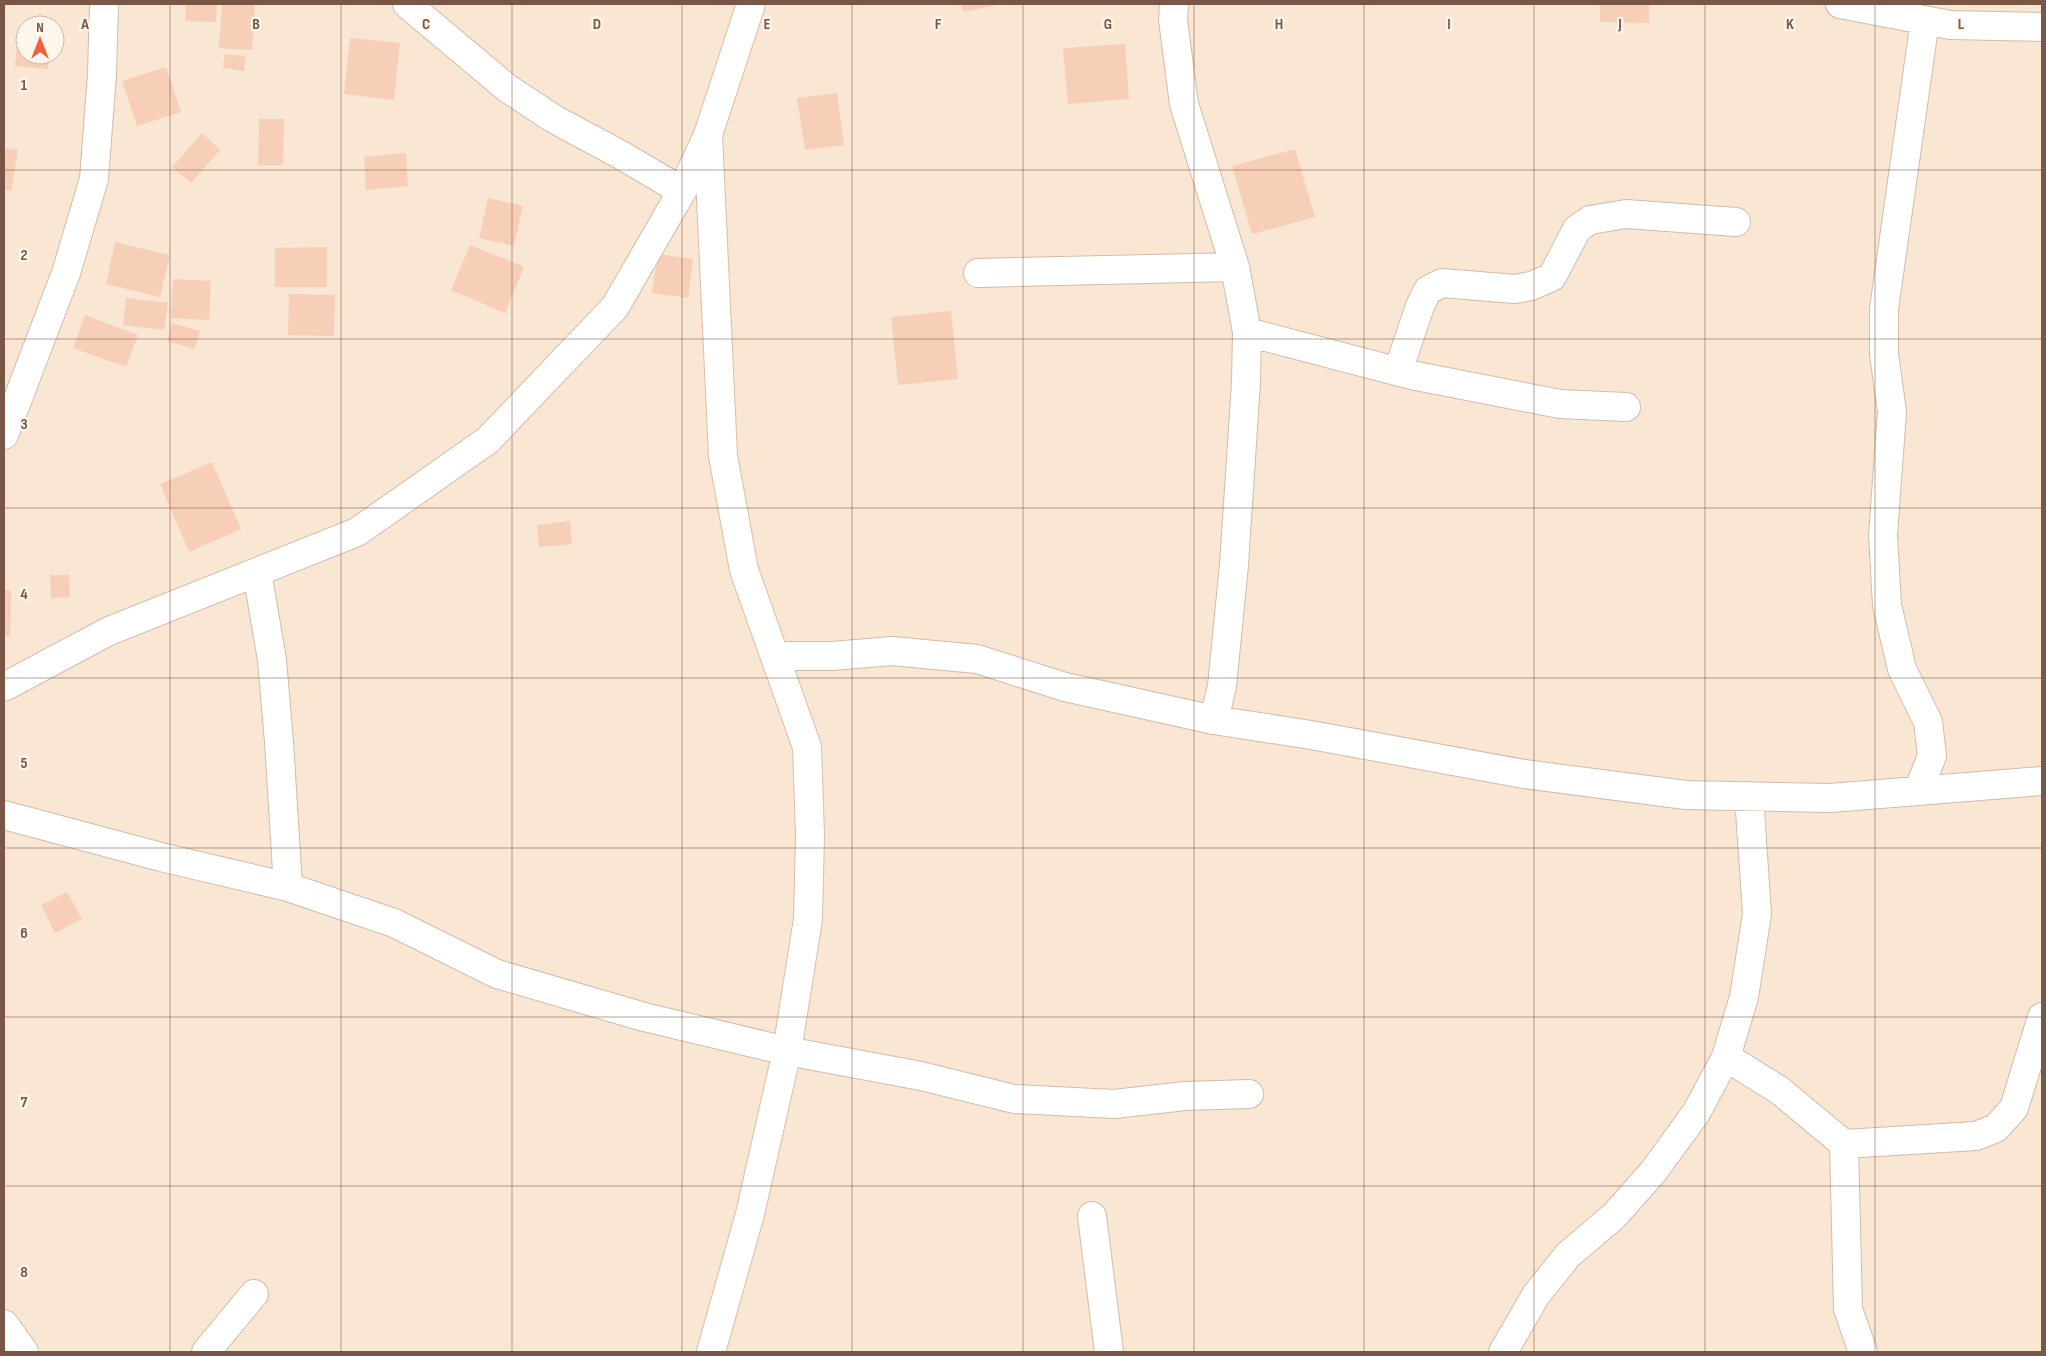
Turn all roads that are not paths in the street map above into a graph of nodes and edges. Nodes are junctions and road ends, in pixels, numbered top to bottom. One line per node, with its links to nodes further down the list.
1 (104, 4): 16 (street)
2 (407, 4): 9 (street)
3 (751, 4): 8 (street)
4 (1174, 4): 11 (street)
5 (1840, 4): 6 (street)
6 (1925, 20): 7 (street); 22 (street)
7 (2042, 27)
8 (708, 135): 9 (street); 18 (street)
9 (682, 191): 17 (street)
10 (1736, 222): 14 (street)
11 (1235, 267): 12 (street); 13 (street)
12 (978, 273)
13 (1247, 332): 14 (street); 20 (street)
14 (1398, 371): 15 (street)
15 (1626, 407)
16 (4, 435)
17 (257, 572): 19 (street); 25 (street)
18 (775, 656): 20 (street); 27 (street)
19 (4, 687)
20 (1214, 720): 23 (street)
21 (2041, 779): 22 (street)
22 (1918, 791): 23 (street)
23 (1749, 796): 28 (street)
24 (4, 814): 25 (street)
25 (288, 888): 27 (street)
26 (2042, 1017): 30 (street)
27 (787, 1051): 29 (street); 36 (street)
28 (1726, 1057): 30 (street); 38 (street)
29 (1249, 1094)
30 (1844, 1144): 39 (street)
31 (1092, 1216): 37 (street)
32 (254, 1294): 35 (street)
33 (4, 1324): 34 (street)
34 (24, 1352)
35 (206, 1352)
36 (712, 1352)
37 (1109, 1352)
38 (1503, 1352)
39 (1862, 1352)

